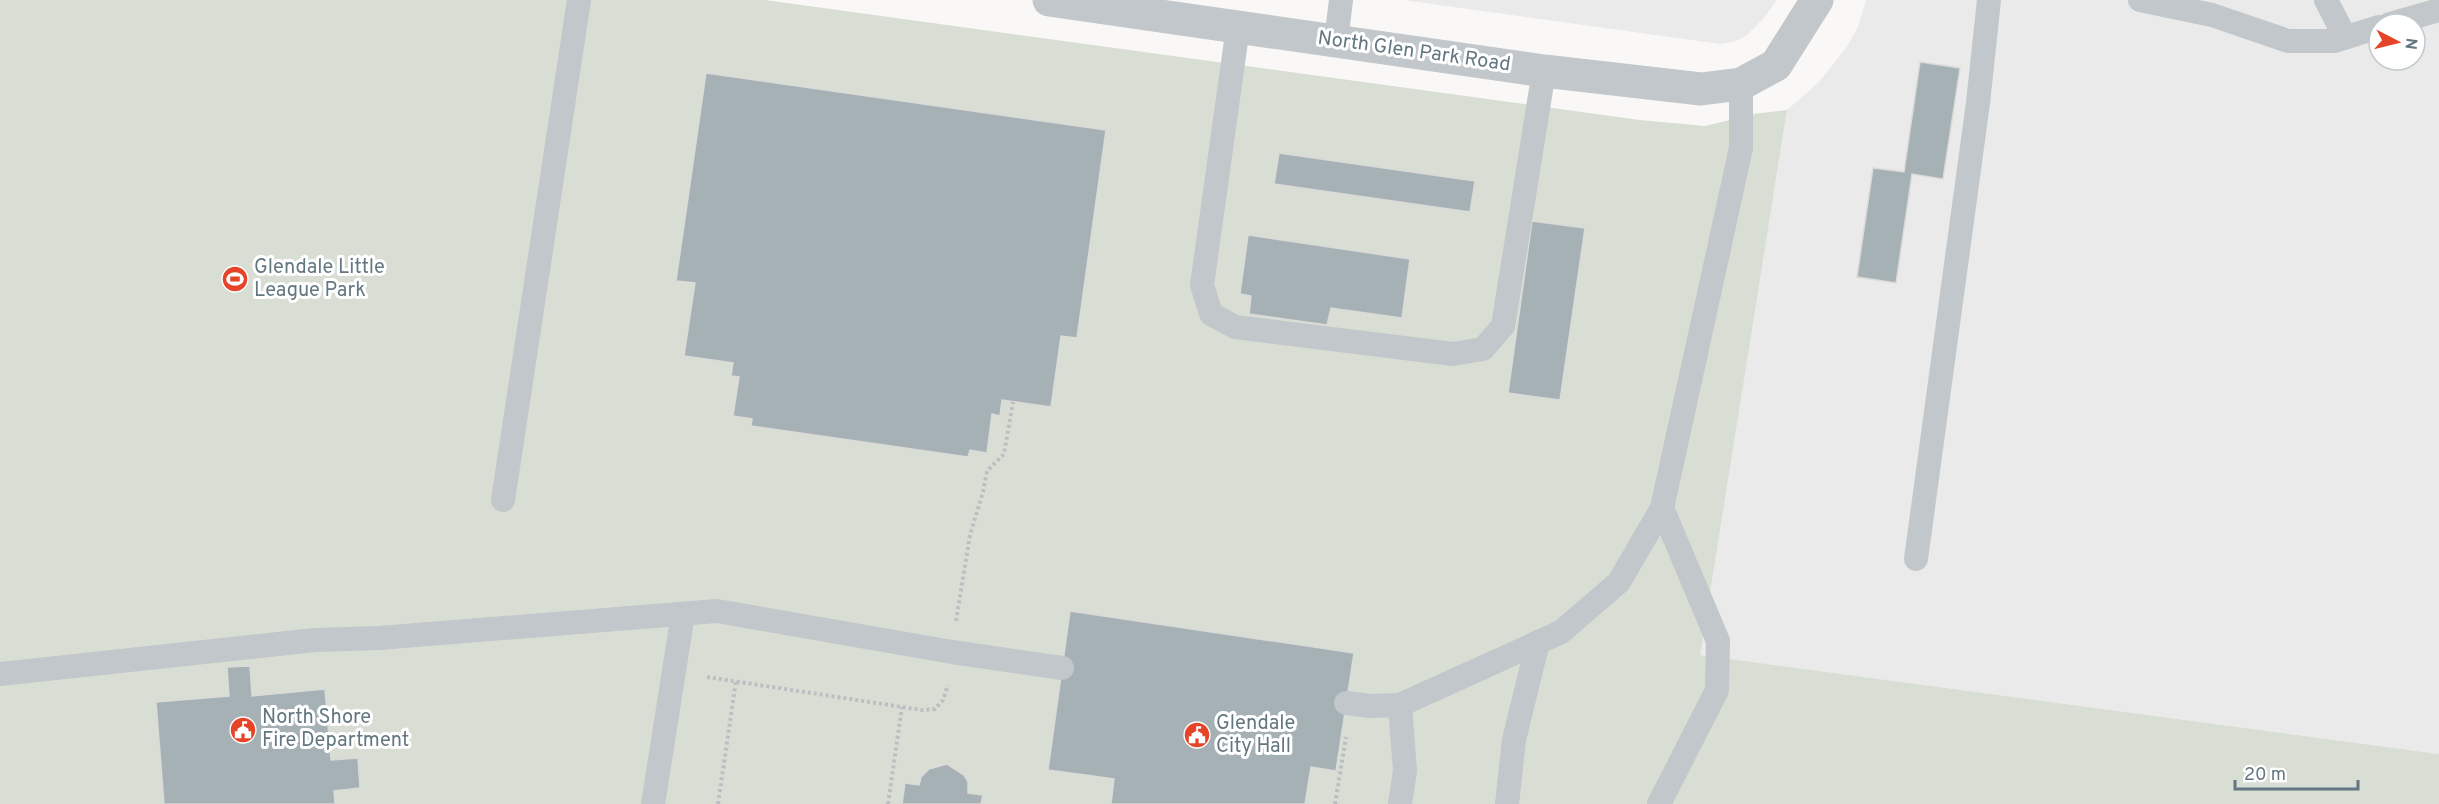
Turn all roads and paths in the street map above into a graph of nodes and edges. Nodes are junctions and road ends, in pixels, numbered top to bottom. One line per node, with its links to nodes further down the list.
1 (579, 0): 15 (lane)
2 (1048, 0): 8 (street, North Glen Park Road)
3 (1341, 0): 11 (lane)
4 (1817, 0): 13 (street, North Glen Park Road)
5 (1989, 0): 18 (lane)
6 (2140, 0): 10 (lane)
7 (2326, 0): 10 (lane)
8 (1238, 27): 11 (street, North Glen Park Road); 12 (lane)
9 (2367, 31): 10 (lane)
10 (2345, 37)
11 (1336, 41): 12 (street, North Glen Park Road)
12 (1544, 71): 13 (street, North Glen Park Road)
13 (1741, 84): 16 (lane)
14 (1013, 402): 17 (path)
15 (503, 500)
16 (1662, 508): 20 (lane); 33 (lane)
17 (977, 515)
18 (1916, 559)
19 (683, 614): 21 (lane); 22 (lane); 27 (lane)
20 (1538, 642): 25 (lane); 32 (lane)
21 (1062, 668)
22 (0, 674)
23 (736, 681): 28 (path)
24 (1348, 703): 25 (lane); 30 (path)
25 (1400, 705): 31 (lane)
26 (902, 707): 29 (path)
27 (653, 804)
28 (718, 804)
29 (888, 804)
30 (1335, 804)
31 (1400, 804)
32 (1507, 804)
33 (1659, 804)

